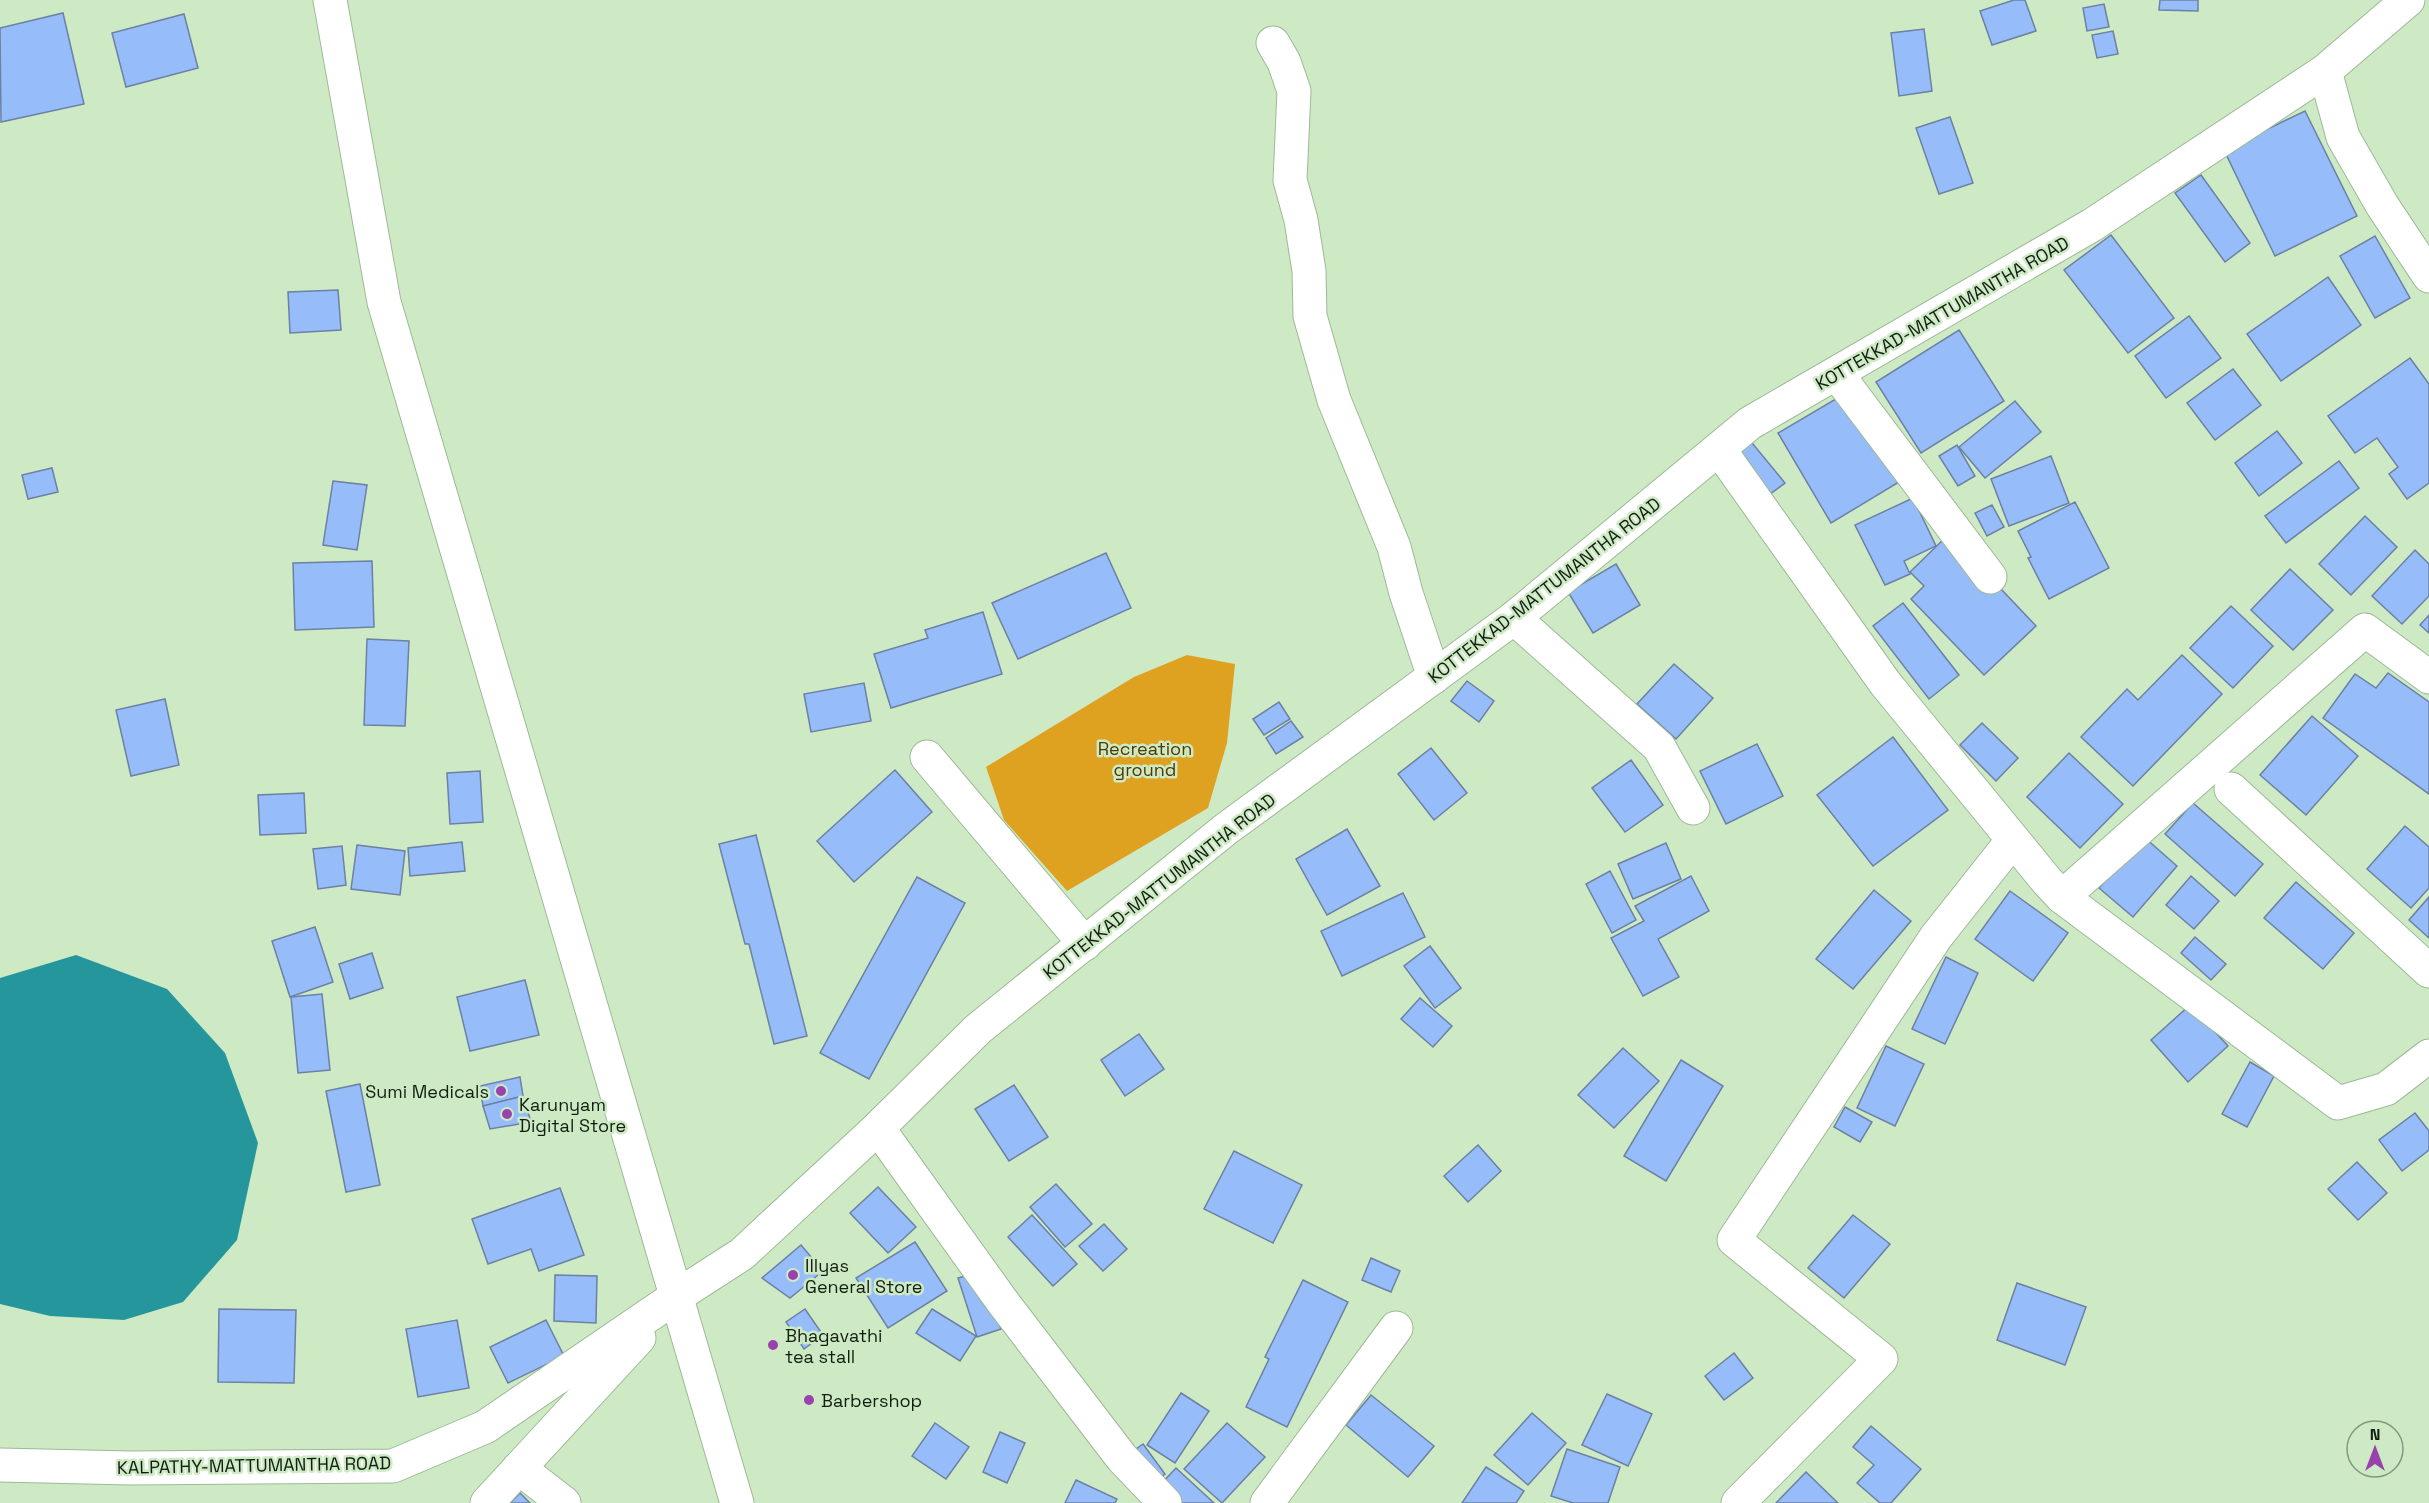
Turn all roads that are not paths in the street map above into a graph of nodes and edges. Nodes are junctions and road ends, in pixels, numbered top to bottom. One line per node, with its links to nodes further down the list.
1 (330, 0): 21 (street)
2 (2408, 0): 4 (street, KOTTEKKAD-MATTUMANTHA ROAD)
3 (1273, 43): 10 (street)
4 (2325, 71): 5 (street); 6 (street, KOTTEKKAD-MATTUMANTHA ROAD)
5 (2429, 276)
6 (1837, 374): 7 (street, KOTTEKKAD-MATTUMANTHA ROAD); 8 (street)
7 (1719, 449): 9 (street, KOTTEKKAD-MATTUMANTHA ROAD); 15 (street)
8 (1990, 578)
9 (1514, 618): 10 (street, KOTTEKKAD-MATTUMANTHA ROAD); 14 (street)
10 (1434, 677): 17 (street, KOTTEKKAD-MATTUMANTHA ROAD)
11 (2429, 677): 16 (street)
12 (927, 757): 17 (street)
13 (2231, 789): 18 (street)
14 (1693, 808)
15 (2012, 841): 16 (street); 30 (street)
16 (2062, 897): 19 (street)
17 (1084, 944): 20 (street, KOTTEKKAD-MATTUMANTHA ROAD)
18 (2429, 971)
19 (2429, 1056)
20 (878, 1128): 21 (street, KOTTEKKAD-MATTUMANTHA ROAD); 28 (street)
21 (676, 1296): 23 (street, KALPATHY-MATTUMANTHA ROAD); 24 (street); 27 (street)
22 (1396, 1328): 29 (street)
23 (0, 1465)
24 (519, 1468): 25 (street); 26 (street)
25 (487, 1503)
26 (564, 1503)
27 (737, 1503)
28 (1165, 1503)
29 (1267, 1503)
30 (1738, 1503)

